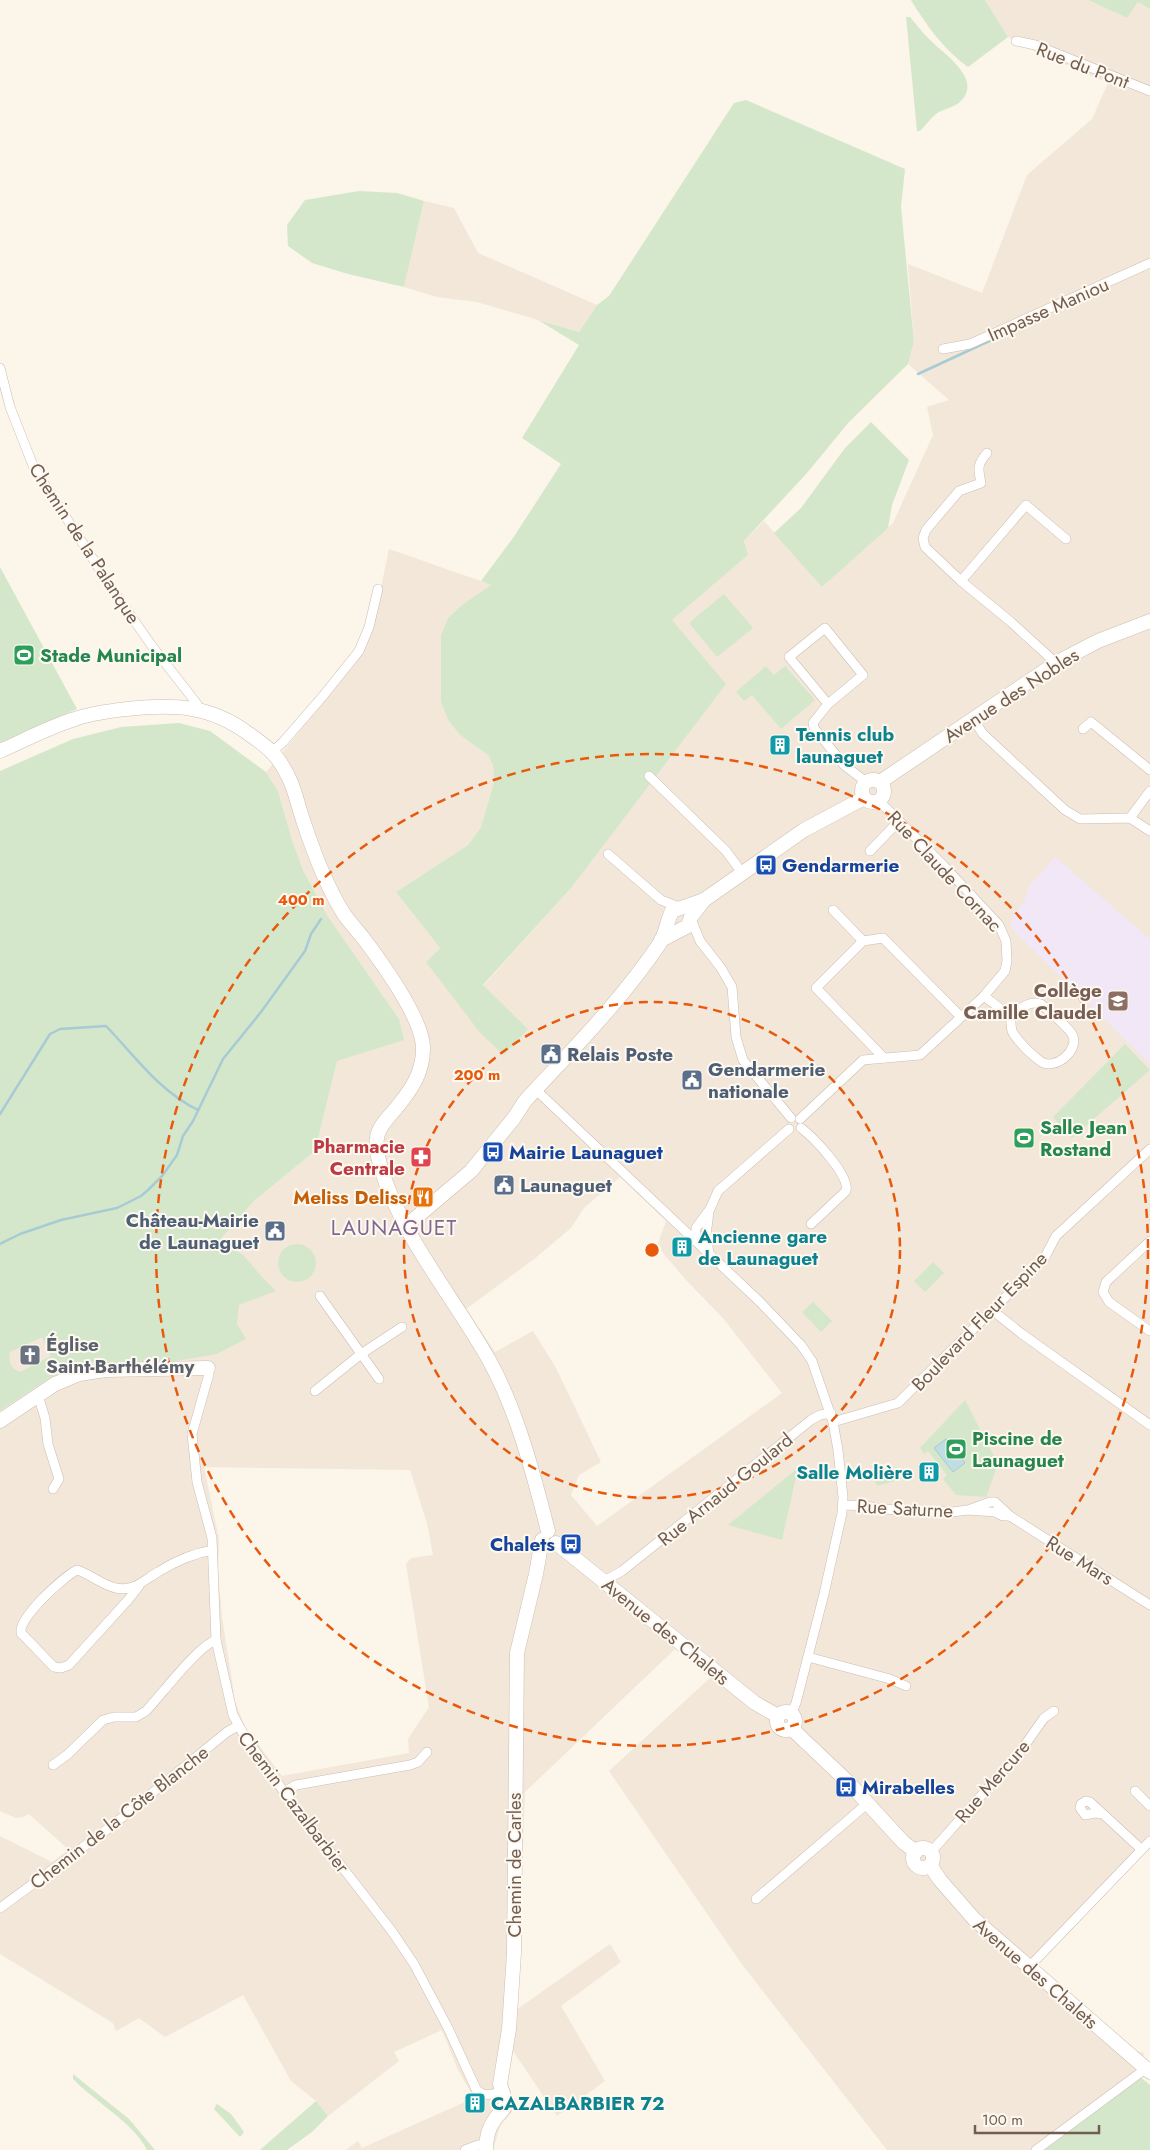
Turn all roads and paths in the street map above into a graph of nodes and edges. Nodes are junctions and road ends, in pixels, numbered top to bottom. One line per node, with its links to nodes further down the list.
1 (1016, 41): 2 (street, Rue du Pont)
2 (1150, 91)
3 (1150, 262): 4 (street, Impasse Maniou)
4 (943, 349)
5 (0, 368): 12 (street, Chemin de la Palanque)
6 (987, 453): 8 (street)
7 (1066, 538): 8 (street)
8 (961, 581): 11 (street)
9 (378, 589): 17 (street)
10 (1150, 621): 11 (street, Avenue des Nobles)
11 (1056, 663): 14 (street, Avenue des Nobles)
12 (197, 704)
13 (828, 704): 13 (street); 20 (street)
14 (973, 719): 20 (street, Avenue des Nobles); 24 (street)
15 (1083, 729): 18 (street)
16 (0, 751): 17 (street)
17 (272, 752): 42 (street)
18 (1150, 770)
19 (649, 776): 29 (street)
20 (873, 782): 22 (street); 23 (street)
21 (1150, 791): 24 (street)
22 (864, 798): 23 (street); 29 (street)
23 (879, 801): 25 (street, Rue Claude Cornac)
24 (1130, 818): 26 (street)
25 (899, 821): 27 (street); 33 (street, Rue Claude Cornac)
26 (1150, 832)
27 (870, 851)
28 (608, 854): 31 (street)
29 (743, 874): 31 (street)
30 (833, 910): 32 (street)
31 (681, 918): 37 (street); 38 (street)
32 (863, 941): 34 (street); 36 (street)
33 (984, 996): 34 (street, Rue Claude Cornac); 35 (street)
34 (961, 1017): 36 (street, Rue Claude Cornac)
35 (1010, 1018): 35 (street)
36 (884, 1058): 38 (street, Rue Claude Cornac)
37 (536, 1089): 42 (street); 43 (street)
38 (797, 1122): 40 (street); 41 (street)
39 (1150, 1149): 47 (street, Boulevard Fleur Espine)
40 (710, 1209): 43 (street); 45 (street)
41 (811, 1224)
42 (406, 1226): 62 (street)
43 (695, 1240): 45 (street)
44 (1150, 1241): 49 (street)
45 (709, 1252): 55 (street)
46 (320, 1296): 50 (street)
47 (992, 1310): 57 (street, Boulevard Fleur Espine); 58 (street)
48 (402, 1327): 50 (street)
49 (1150, 1331)
50 (360, 1354): 52 (street); 53 (street)
51 (208, 1368): 54 (street); 63 (street, Chemin Cazalbarbier)
52 (378, 1379)
53 (315, 1391)
54 (38, 1395): 56 (street); 59 (street)
55 (831, 1413): 57 (street); 64 (street, Rue Arnaud Goulard)
56 (0, 1421)
57 (833, 1422): 60 (street)
58 (1150, 1425)
59 (53, 1489)
60 (843, 1505): 61 (street, Rue Saturne); 69 (street)
61 (1010, 1516): 67 (street, Rue Mars)
62 (550, 1540): 65 (street, Avenue des Chalets); 88 (street, Chemin de Carles)
63 (213, 1550): 66 (street); 68 (street, Chemin Cazalbarbier)
64 (622, 1571): 65 (street, Rue Arnaud Goulard); 65 (street, Rue Arnaud Goulard)
65 (609, 1585): 71 (street, Avenue des Chalets)
66 (138, 1586): 66 (street)
67 (1150, 1605)
68 (216, 1640): 73 (street, Chemin Cazalbarbier); 75 (street)
69 (808, 1657): 70 (street); 71 (street)
70 (906, 1686)
71 (788, 1711): 78 (street, Avenue des Chalets)
72 (1054, 1711): 83 (street, Rue Mercure)
73 (238, 1726): 77 (street, Chemin Cazalbarbier); 85 (street, Chemin de la Côte Blanche)
74 (427, 1752): 77 (street)
75 (53, 1765)
76 (1135, 1791): 79 (street)
77 (284, 1792): 88 (street, Chemin Cazalbarbier)
78 (868, 1803): 83 (street, Avenue des Chalets); 84 (street)
79 (1150, 1806)
80 (1103, 1814): 82 (street)
81 (1150, 1841): 82 (street)
82 (1141, 1849): 86 (street)
83 (931, 1858): 86 (street, Avenue des Chalets)
84 (756, 1899)
85 (0, 1908)
86 (1028, 1968): 87 (street, Avenue des Chalets)
87 (1149, 2068): 91 (street)
88 (502, 2090): 89 (street, Chemin de Carles)
89 (486, 2148): 90 (street)
90 (465, 2150)
91 (1036, 2150)

